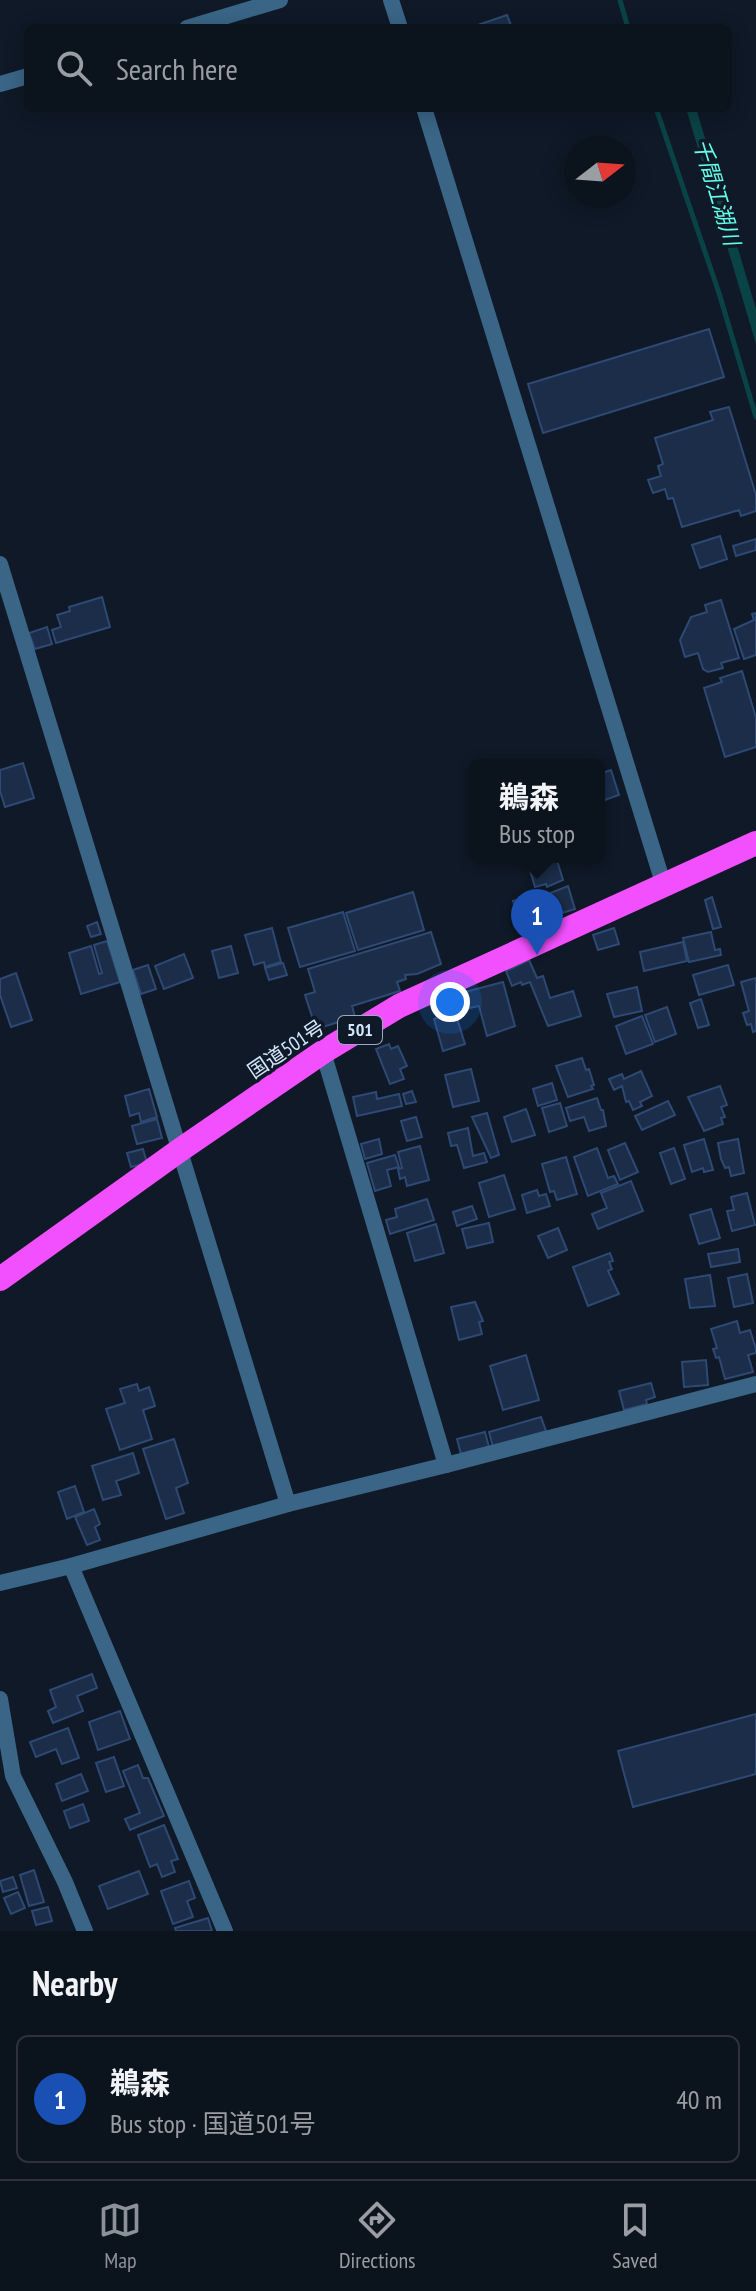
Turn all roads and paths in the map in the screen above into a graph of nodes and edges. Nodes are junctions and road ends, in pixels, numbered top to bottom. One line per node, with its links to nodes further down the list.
1 (280, 0): 3 (street)
2 (391, 0): 4 (street)
3 (200, 24)
4 (399, 24)
5 (24, 77): 6 (street)
6 (0, 84)
7 (425, 112): 10 (street)
8 (0, 564): 12 (street)
9 (756, 843): 10 (highway, 国道501号 / 501)
10 (664, 886): 11 (highway, 国道501号 / 501)
11 (323, 1052): 12 (highway, 国道501号 / 501); 15 (street)
12 (180, 1150): 13 (highway, 国道501号 / 501); 16 (street)
13 (0, 1279)
14 (756, 1384): 15 (street)
15 (446, 1465): 16 (street)
16 (288, 1504): 17 (street)
17 (71, 1566): 18 (street); 21 (street)
18 (0, 1583)
19 (0, 1699): 20 (street)
20 (85, 1931)
21 (225, 1931)

